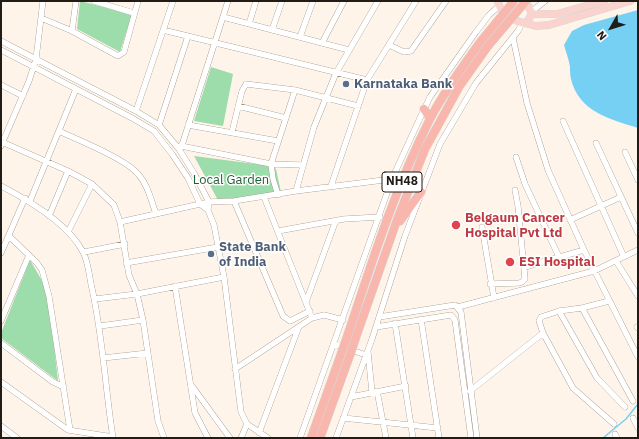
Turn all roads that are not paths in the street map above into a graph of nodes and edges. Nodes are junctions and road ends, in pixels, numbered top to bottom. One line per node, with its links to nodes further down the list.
1 (42, 1): 23 (street)
2 (76, 1): 28 (street)
3 (94, 1): 20 (street)
4 (138, 1): 20 (street)
5 (173, 1): 26 (street)
6 (228, 1): 22 (street)
7 (256, 1): 25 (street)
8 (282, 1): 27 (street)
9 (313, 1): 30 (street)
10 (344, 1): 34 (street)
11 (378, 1): 37 (street)
12 (416, 1): 35 (street)
13 (446, 1): 35 (street)
14 (514, 1): 52 (highway, NH48, bridge)
15 (526, 1): 21 (main road); 94 (highway, NH48, bridge)
16 (545, 1): 21 (street)
17 (604, 1): 21 (main road)
18 (630, 1): 24 (main road)
19 (497, 3): 24 (main road); 49 (street)
20 (134, 13): 28 (street)
21 (532, 13): 24 (main road)
22 (223, 17): 25 (street); 33 (street)
23 (41, 18): 28 (street); 38 (street)
24 (523, 23): 31 (street)
25 (249, 24): 27 (street)
26 (163, 30): 29 (street); 50 (street)
27 (272, 30): 30 (street)
28 (72, 31)
29 (188, 36): 33 (street); 55 (street)
30 (300, 37): 34 (street)
31 (513, 38): 76 (street); 90 (street)
32 (1, 41): 38 (street)
33 (215, 42): 40 (street); 54 (street)
34 (322, 43): 37 (street)
35 (389, 45): 41 (street)
36 (1, 50): 39 (street)
37 (349, 50): 40 (street)
38 (36, 59): 39 (street); 50 (street)
39 (34, 67): 43 (street); 45 (street)
40 (336, 73): 41 (street); 46 (street)
41 (367, 80): 48 (street)
42 (1, 85): 45 (street)
43 (76, 89): 56 (street); 83 (street)
44 (295, 90): 46 (street); 47 (street); 51 (street)
45 (23, 96): 57 (street)
46 (325, 98): 48 (street); 67 (street)
47 (238, 106): 51 (street); 58 (street)
48 (358, 106): 73 (street)
49 (424, 109): 52 (highway); 69 (street)
50 (136, 111): 55 (street)
51 (286, 118): 59 (street)
52 (430, 118): 135 (highway, NH48)
53 (563, 121): 84 (street)
54 (188, 124): 58 (street); 62 (street)
55 (159, 125): 62 (street)
56 (59, 131): 65 (street); 86 (street)
57 (4, 132): 61 (street)
58 (232, 132): 59 (street)
59 (278, 141): 66 (street)
60 (596, 143): 79 (street)
61 (2, 144): 65 (street)
62 (180, 148): 66 (street); 82 (street)
63 (625, 152): 70 (street)
64 (516, 157): 105 (street)
65 (46, 160): 68 (street); 80 (street)
66 (271, 164): 67 (street); 77 (street)
67 (302, 165): 75 (street)
68 (68, 171): 71 (street); 87 (street)
69 (392, 179): 73 (street); 88 (street)
70 (638, 180)
71 (92, 184): 91 (street); 95 (street)
72 (1, 186): 80 (street)
73 (331, 186): 75 (street)
74 (515, 190): 109 (street)
75 (296, 191): 77 (street)
76 (421, 192): 94 (highway); 124 (street)
77 (278, 195): 78 (street)
78 (264, 197): 81 (street); 93 (street)
79 (621, 197): 84 (street); 96 (street)
80 (27, 200): 87 (street); 97 (street)
81 (234, 201): 82 (street); 122 (street)
82 (209, 202): 83 (street); 85 (street)
83 (200, 204): 85 (street); 86 (street)
84 (601, 206): 90 (street); 106 (street)
85 (208, 210): 99 (street)
86 (156, 214): 91 (street)
87 (49, 216): 95 (street)
88 (380, 217): 89 (street); 128 (street)
89 (336, 220): 93 (street); 119 (street)
90 (570, 220): 100 (street)
91 (120, 222): 98 (street)
92 (482, 227): 112 (street)
93 (278, 231): 119 (street)
94 (394, 231): 135 (highway, NH48)
95 (68, 232): 101 (street)
96 (638, 233)
97 (9, 236): 103 (street); 104 (street)
98 (125, 244): 101 (street); 108 (street)
99 (218, 247): 108 (street); 111 (street)
100 (584, 250): 105 (street); 110 (street)
101 (84, 252): 117 (street)
102 (637, 252): 106 (street)
103 (1, 253)
104 (29, 255): 129 (street); 147 (street)
105 (559, 257): 109 (street)
106 (624, 257): 107 (street)
107 (616, 261): 110 (street); 115 (street)
108 (126, 263): 114 (street)
109 (525, 267): 112 (street)
110 (594, 271): 116 (street); 118 (street)
111 (224, 277): 113 (street); 143 (street)
112 (490, 284): 116 (street)
113 (175, 286): 114 (street); 145 (street)
114 (137, 294): 117 (street); 127 (street)
115 (638, 294)
116 (494, 298): 120 (street)
117 (94, 299): 131 (street)
118 (609, 300): 121 (street); 141 (street)
119 (306, 302): 122 (street)
120 (458, 307): 124 (street); 148 (street)
121 (582, 308): 123 (street); 151 (street)
122 (310, 311): 125 (street)
123 (559, 311): 134 (street); 152 (street)
124 (379, 317): 132 (street)
125 (312, 318): 128 (street); 133 (street)
126 (421, 318): 130 (street); 160 (street); 178 (street)
127 (143, 320): 131 (street); 139 (street)
128 (343, 320): 137 (street)
129 (1, 321)
130 (395, 323): 132 (street); 146 (street)
131 (100, 326): 142 (street)
132 (376, 327): 138 (street)
133 (298, 329): 143 (street); 163 (street)
134 (543, 333): 148 (street); 157 (street)
135 (352, 336): 140 (highway, NH48, bridge)
136 (1, 342): 147 (street)
137 (334, 344): 138 (street); 171 (street)
138 (367, 352): 149 (street); 150 (street)
139 (148, 353): 142 (street); 166 (street)
140 (345, 354): 172 (highway, NH48); 173 (highway, NH48)
141 (638, 357)
142 (102, 358): 165 (street)
143 (235, 369): 156 (street)
144 (1, 382): 162 (street)
145 (192, 386): 167 (street); 168 (street)
146 (406, 386): 149 (street); 159 (street)
147 (64, 387): 162 (street)
148 (470, 391): 179 (street)
149 (375, 392): 150 (street); 155 (street)
150 (351, 398): 153 (street)
151 (633, 401)
152 (625, 407)
153 (343, 418): 155 (street); 174 (street)
154 (633, 418): 161 (street)
155 (384, 423): 159 (street); 175 (street)
156 (247, 424): 163 (street); 169 (street)
157 (614, 424)
158 (1, 426): 164 (street)
159 (412, 426): 160 (street); 176 (street)
160 (438, 428): 177 (street)
161 (638, 428)
162 (70, 430): 165 (street)
163 (259, 433): 170 (street)
164 (15, 437)
165 (113, 437)
166 (164, 438)
167 (208, 438)
168 (230, 438)
169 (241, 438)
170 (268, 438)
171 (300, 438)
172 (311, 438)
173 (320, 438)
174 (336, 438)
175 (386, 438)
176 (413, 438)
177 (439, 438)
178 (471, 438)
179 (476, 438)

